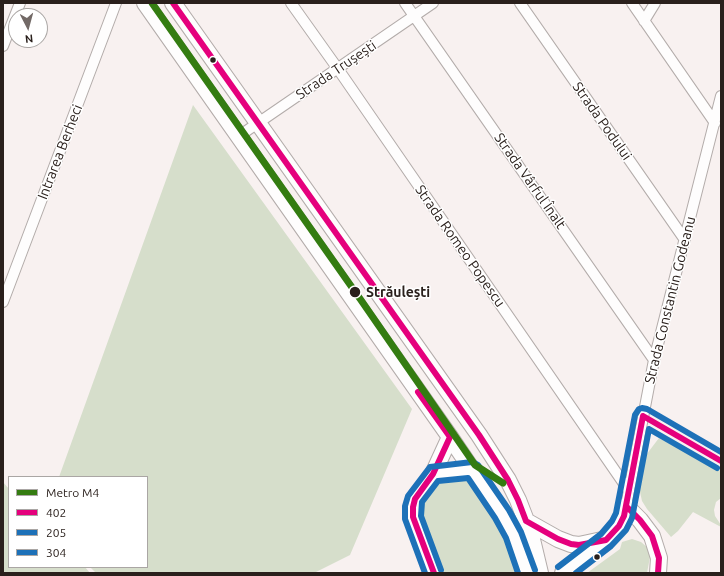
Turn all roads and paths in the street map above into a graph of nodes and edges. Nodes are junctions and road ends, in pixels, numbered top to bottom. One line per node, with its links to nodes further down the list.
1 (20, 3): 13 (street)
2 (116, 3): 20 (street, Intrarea Berheci)
3 (145, 3): 18 (main road)
4 (173, 3): 16 (main road)
5 (291, 3): 14 (street, Strada Romeo Popescu)
6 (405, 3): 11 (street, Strada Vârful Înalt)
7 (434, 3): 11 (street, Strada Trușești)
8 (520, 3): 19 (street, Strada Podului)
9 (632, 3): 12 (street)
10 (654, 3): 12 (street)
11 (415, 16): 14 (street, Strada Trușești); 21 (street, Strada Vârful Înalt)
12 (644, 21): 17 (street)
13 (3, 46)
14 (338, 69): 16 (street, Strada Trușești); 25 (street, Strada Romeo Popescu)
15 (721, 96): 17 (street, Strada Constantin Godeanu)
16 (259, 122): 18 (street, Strada Trușești); 26 (main road)
17 (714, 123): 19 (street, Strada Constantin Godeanu)
18 (238, 136): 22 (main road)
19 (685, 240): 21 (street, Strada Constantin Godeanu)
20 (3, 302)
21 (654, 360): 25 (street, Strada Constantin Godeanu)
22 (450, 437): 23 (main road); 24 (main road)
23 (472, 470): 24 (main road); 29 (main road)
24 (433, 474): 28 (main road)
25 (628, 498): 27 (main road); 32 (main road)
26 (526, 521): 27 (main road); 30 (main road)
27 (606, 540): 31 (main road)
28 (434, 573)
29 (527, 573)
30 (540, 573)
31 (562, 573)
32 (658, 573)

